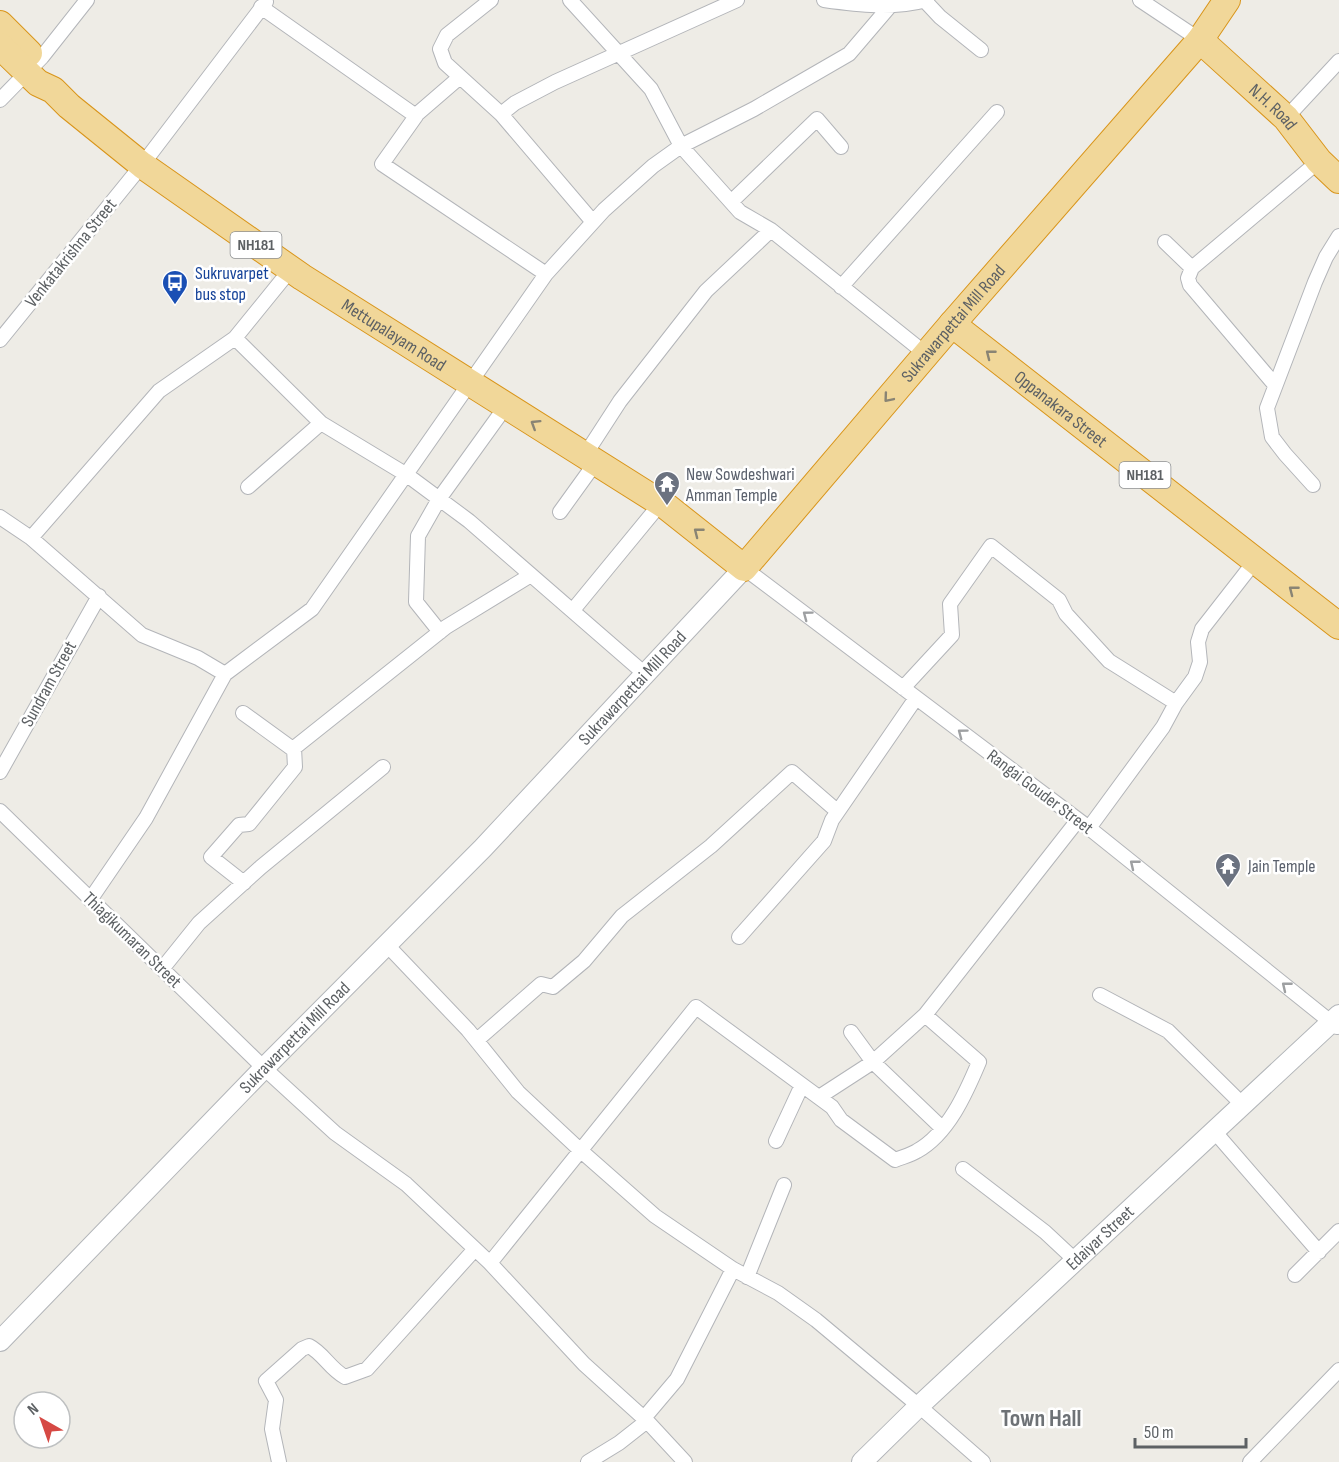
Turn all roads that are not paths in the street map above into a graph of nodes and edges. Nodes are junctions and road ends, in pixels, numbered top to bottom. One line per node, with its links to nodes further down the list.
1 (87, 0): 18 (street)
2 (570, 0): 16 (street)
3 (737, 0): 16 (street)
4 (824, 0): 8 (street)
5 (926, 0): 11 (street); 15 (street)
6 (1140, 0): 13 (street)
7 (1227, 0): 13 (highway, Sukrawarpettai Mill Road)
8 (840, 1): 11 (street)
9 (483, 2): 19 (street)
10 (264, 4): 23 (street); 27 (street, Venkatakrishna Street)
11 (890, 6): 25 (street)
12 (0, 24): 18 (highway, Mettupalayam Road / NH181)
13 (1200, 40): 24 (highway, N.H. Road); 38 (highway, Sukrawarpettai Mill Road)
14 (0, 46): 18 (highway, Mettupalayam Road / NH181)
15 (981, 50)
16 (620, 53): 22 (street); 25 (street)
17 (1339, 61): 24 (street)
18 (36, 64): 20 (street); 27 (highway, Mettupalayam Road / NH181)
19 (460, 77): 22 (street); 23 (street)
20 (0, 100)
21 (997, 112): 37 (street)
22 (501, 114): 30 (street)
23 (416, 115): 36 (street)
24 (1286, 118): 28 (highway, N.H. Road)
25 (681, 146): 29 (street); 30 (street)
26 (841, 147): 29 (street)
27 (142, 165): 35 (highway, Mettupalayam Road / NH181); 40 (street, Venkatakrishna Street)
28 (1333, 170): 34 (street)
29 (731, 202): 31 (street)
30 (593, 222): 36 (street)
31 (771, 230): 37 (street); 46 (street)
32 (1339, 236): 43 (street)
33 (1165, 242): 34 (street)
34 (1192, 268): 43 (street)
35 (291, 269): 39 (street); 42 (highway, Mettupalayam Road / NH181)
36 (546, 274): 42 (street)
37 (841, 287): 41 (street)
38 (952, 324): 41 (highway, Sukrawarpettai Mill Road); 55 (highway, Oppanakara Street / NH181, one-way to 38)
39 (235, 338): 45 (street); 54 (street)
40 (0, 340)
41 (926, 354): 56 (highway, Sukrawarpettai Mill Road, one-way to 56)
42 (470, 384): 44 (highway, Mettupalayam Road / NH181); 47 (street)
43 (1275, 385): 48 (street)
44 (506, 406): 46 (highway, Mettupalayam Road / NH181, one-way to 44); 50 (street)
45 (321, 423): 47 (street); 49 (street)
46 (590, 458): 51 (highway, Mettupalayam Road / NH181); 52 (street)
47 (406, 475): 50 (street); 62 (street)
48 (1313, 485)
49 (248, 487)
50 (439, 499): 57 (street); 61 (street)
51 (661, 503): 56 (highway, Mettupalayam Road / NH181, one-way to 51); 59 (street)
52 (560, 512)
53 (0, 517): 54 (street)
54 (31, 538): 58 (street)
55 (1255, 561): 60 (highway, Oppanakara Street / NH181, one-way to 55); 66 (street)
56 (744, 568): 63 (street, Sukrawarpettai Mill Road); 64 (street, Rangai Gouder Street, one-way to 56)
57 (531, 575): 59 (street); 61 (street)
58 (99, 596): 62 (street); 70 (street, Sundram Street)
59 (573, 610): 63 (street)
60 (1339, 626)
61 (440, 632): 68 (street)
62 (225, 674): 75 (street)
63 (645, 674): 77 (street, Sukrawarpettai Mill Road)
64 (903, 688): 65 (street, Rangai Gouder Street); 66 (street)
65 (916, 698): 72 (street); 73 (street, Rangai Gouder Street, one-way to 65)
66 (1176, 703): 73 (street)
67 (243, 713): 68 (street)
68 (294, 750): 74 (street)
69 (383, 767): 74 (street)
70 (0, 772)
71 (0, 811): 75 (street, Thiagikumaran Street)
72 (837, 811): 76 (street); 83 (street)
73 (1084, 824): 80 (street); 81 (street, Rangai Gouder Street, one-way to 73)
74 (244, 883): 78 (street)
75 (90, 900): 78 (street, Thiagikumaran Street)
76 (739, 937)
77 (387, 945): 83 (street); 85 (street, Sukrawarpettai Mill Road)
78 (162, 969): 85 (street, Thiagikumaran Street)
79 (1100, 995): 88 (street)
80 (925, 1015): 84 (street); 89 (street)
81 (1337, 1022): 88 (street, Edaiyar Street)
82 (850, 1032): 84 (street)
83 (477, 1040): 92 (street)
84 (873, 1062): 87 (street); 89 (street)
85 (264, 1068): 96 (street, Thiagikumaran Street); 103 (street, Sukrawarpettai Mill Road)
86 (802, 1085): 87 (street); 91 (street); 92 (street)
87 (819, 1097): 89 (street)
88 (1243, 1105): 90 (street, Edaiyar Street)
89 (942, 1128)
90 (1214, 1131): 97 (street); 98 (street, Edaiyar Street)
91 (776, 1141)
92 (580, 1150): 99 (street); 100 (street)
93 (963, 1169): 98 (street)
94 (784, 1185): 102 (street)
95 (1339, 1231): 97 (street)
96 (475, 1249): 99 (street, Thiagikumaran Street); 107 (street)
97 (1318, 1251): 101 (street)
98 (1075, 1260): 105 (street, Edaiyar Street)
99 (490, 1263): 106 (street, Thiagikumaran Street)
100 (733, 1269): 102 (street); 106 (street)
101 (1295, 1275)
102 (747, 1277): 105 (street)
103 (0, 1341)
104 (1339, 1370): 112 (street)
105 (919, 1406): 110 (street, Edaiyar Street); 111 (street)
106 (646, 1419): 108 (street); 109 (street, Thiagikumaran Street)
107 (279, 1462)
108 (588, 1462)
109 (685, 1462)
110 (862, 1462)
111 (982, 1462)
112 (1250, 1462)

